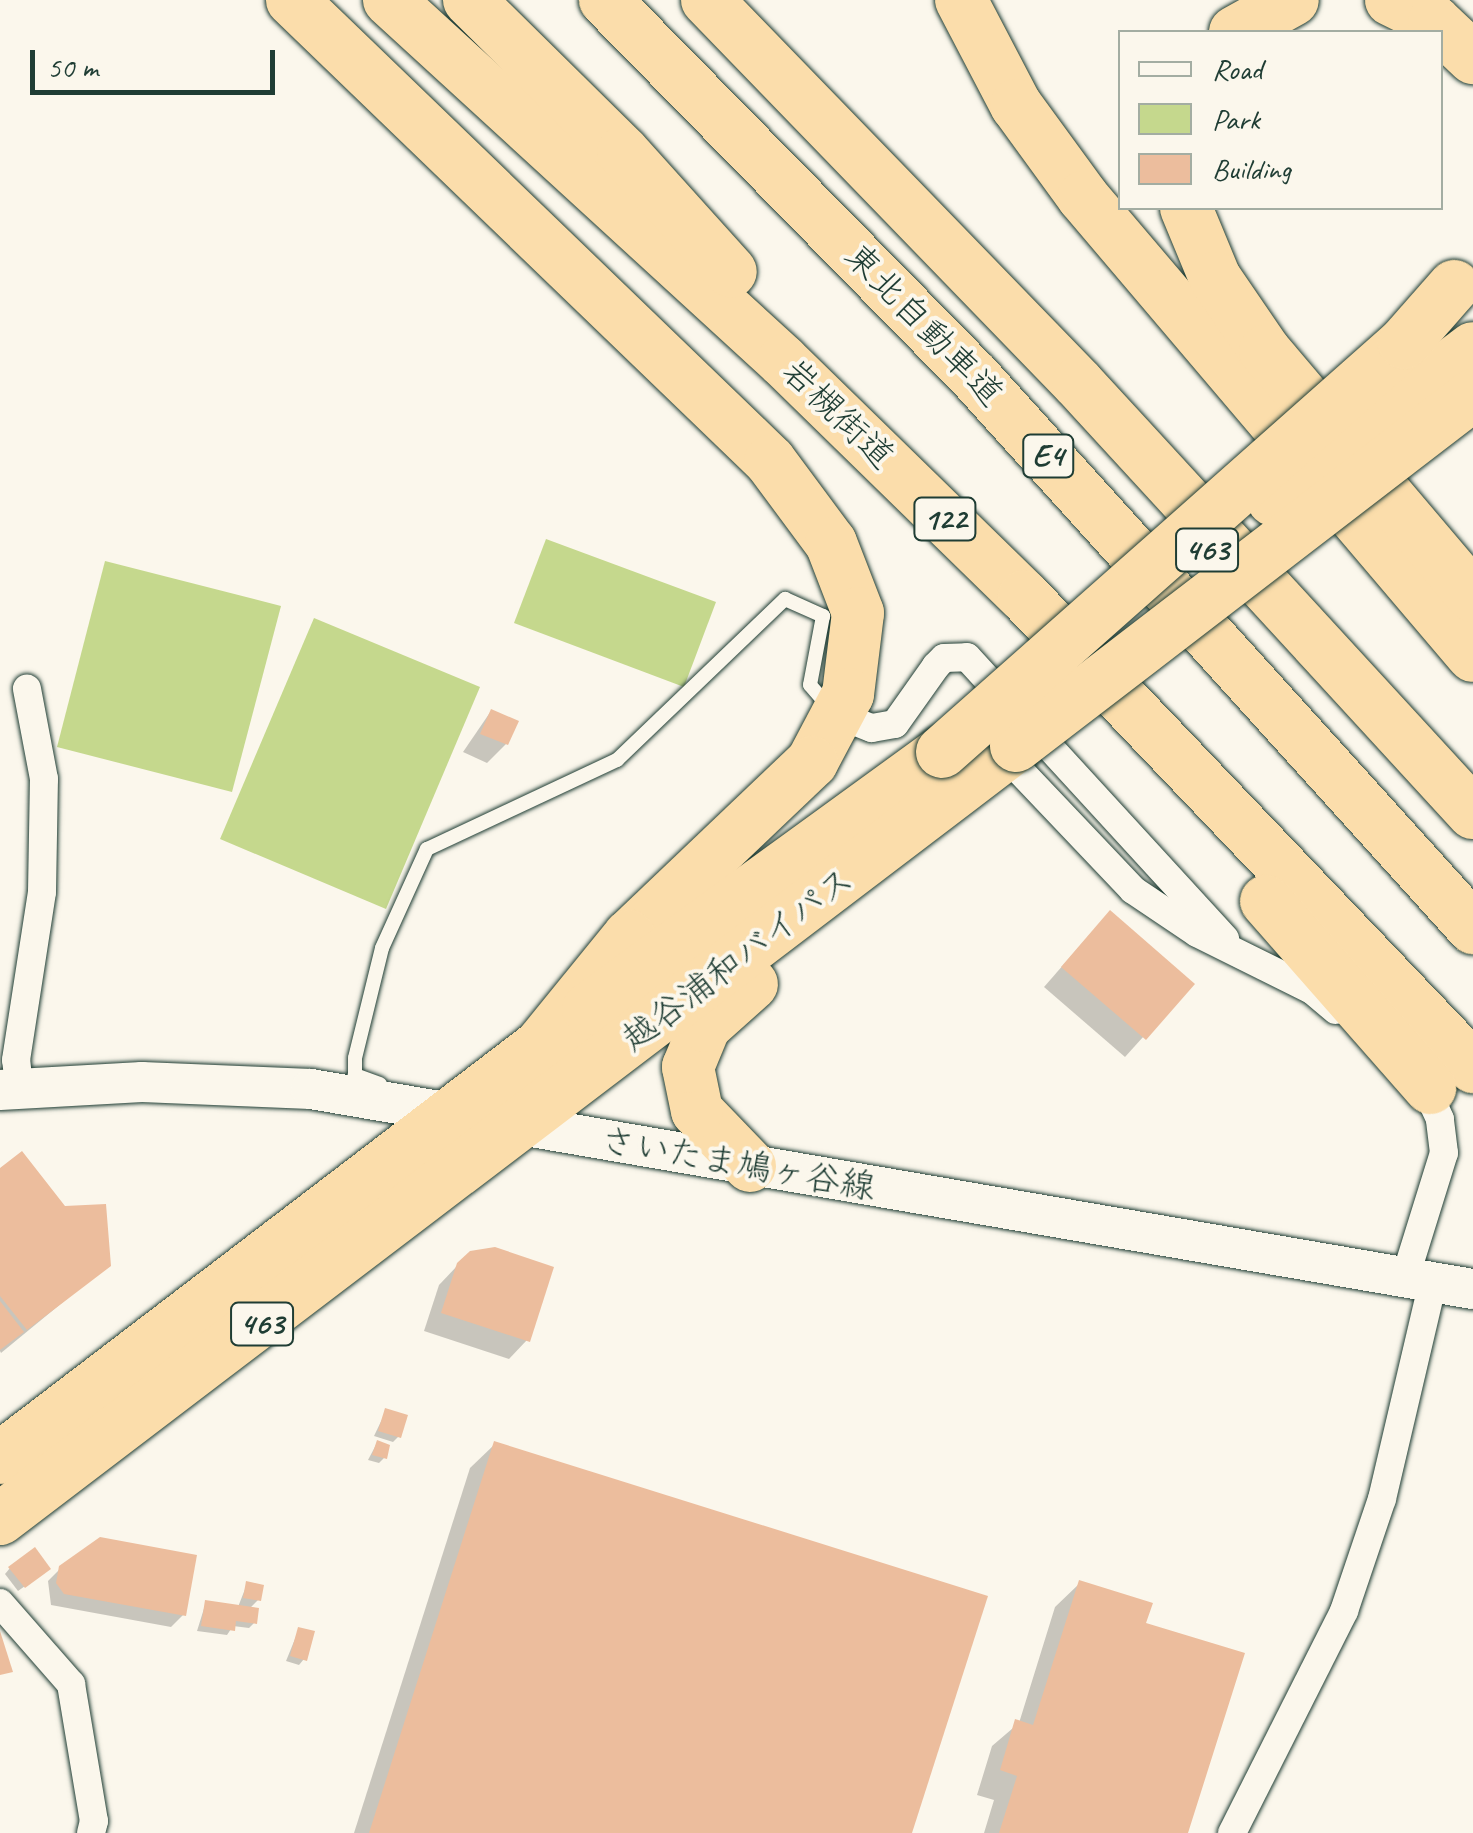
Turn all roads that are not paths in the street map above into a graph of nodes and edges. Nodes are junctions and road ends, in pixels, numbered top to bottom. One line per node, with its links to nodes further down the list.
1 (292, 0): 22 (highway)
2 (389, 0): 18 (highway, 岩槻街道 / 122)
3 (469, 0): 18 (highway)
4 (605, 0): 26 (highway, 東北自動車道 / E4)
5 (707, 0): 25 (highway, 東北自動車道 / E4)
6 (925, 0): 9 (highway)
7 (1293, 0): 10 (highway)
8 (1391, 0): 11 (highway)
9 (967, 14): 20 (highway)
10 (1239, 30)
11 (1473, 58)
12 (1187, 210): 19 (highway)
13 (1473, 259): 24 (highway, bridge)
14 (1473, 348): 24 (highway, 越谷浦和バイパス / 463, bridge)
15 (1473, 396): 17 (highway, 越谷浦和バイパス / 463, bridge)
16 (1473, 413): 17 (highway, bridge)
17 (1397, 453): 23 (highway, 越谷浦和バイパス / 463, bridge)
18 (1024, 596): 29 (highway, 岩槻街道 / 122)
19 (1473, 596)
20 (1473, 656)
21 (27, 689): 31 (street)
22 (839, 715): 27 (street); 28 (highway); 30 (lane)
23 (1010, 751): 27 (street); 33 (highway, 越谷浦和バイパス / 463); 34 (highway)
24 (927, 762): 28 (highway, 越谷浦和バイパス / 463)
25 (1473, 813)
26 (1473, 928)
27 (1240, 954): 29 (street)
28 (542, 1043): 32 (highway, 越谷浦和バイパス / 463)
29 (1451, 1078): 35 (street)
30 (381, 1084)
31 (10, 1088): 32 (main road, さいたま鳩ヶ谷線)
32 (452, 1113): 33 (main road, さいたま鳩ヶ谷線); 37 (highway, 越谷浦和バイパス / 463)
33 (522, 1125): 34 (main road, さいたま鳩ヶ谷線); 38 (highway, 越谷浦和バイパス / 463)
34 (750, 1166): 35 (main road, さいたま鳩ヶ谷線)
35 (1419, 1280): 36 (main road, さいたま鳩ヶ谷線); 41 (street)
36 (1473, 1289)
37 (0, 1458)
38 (0, 1520)
39 (0, 1603): 40 (street)
40 (91, 1833)
41 (1232, 1833)

